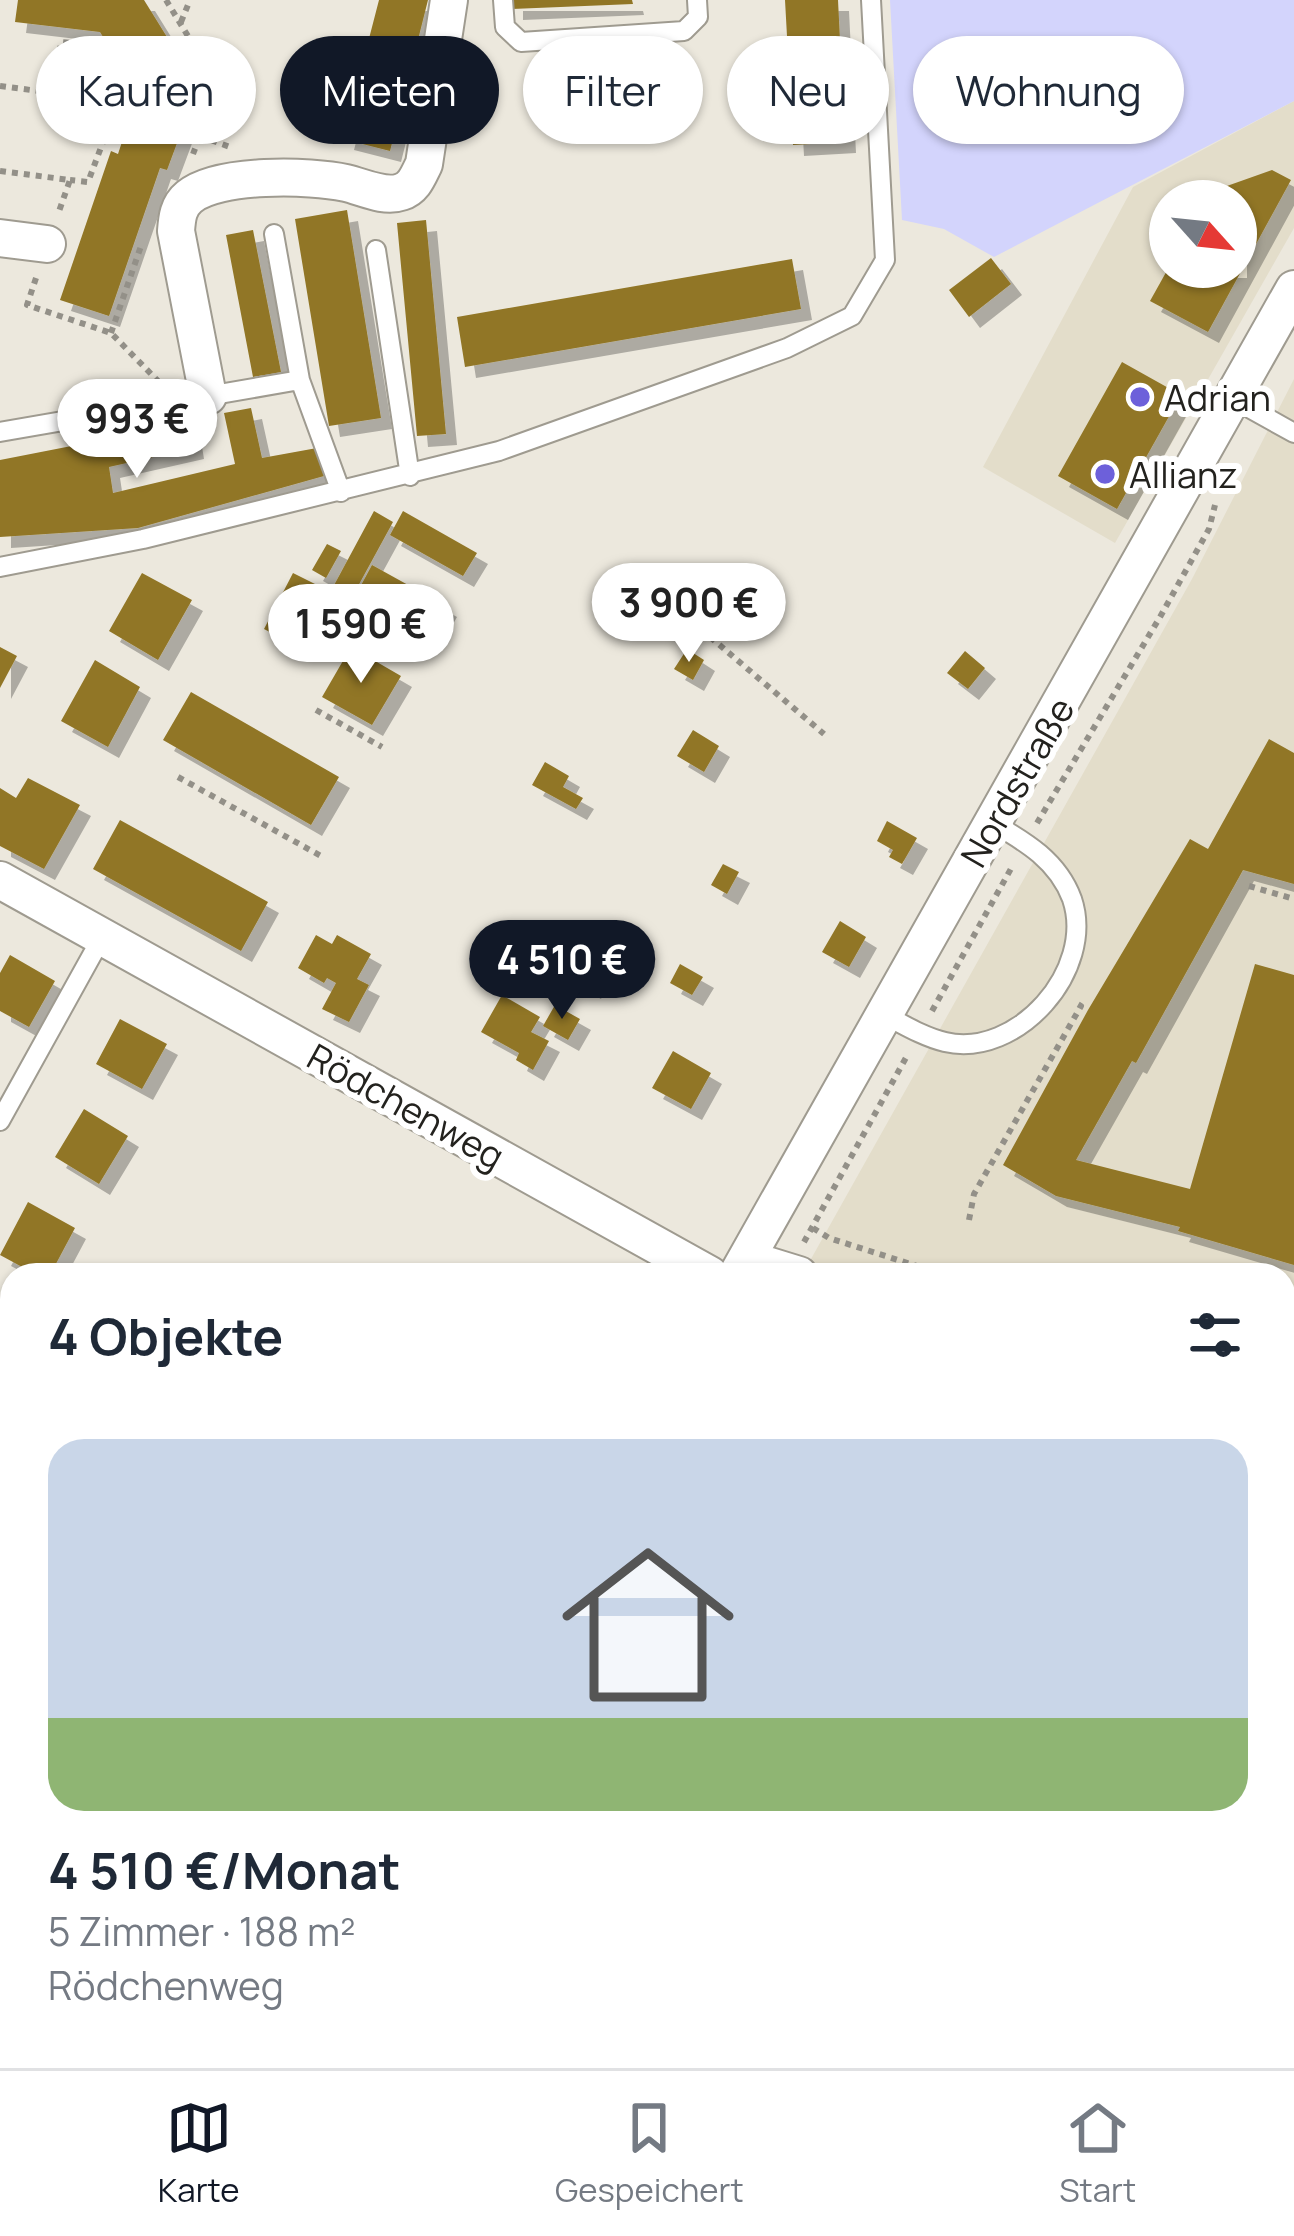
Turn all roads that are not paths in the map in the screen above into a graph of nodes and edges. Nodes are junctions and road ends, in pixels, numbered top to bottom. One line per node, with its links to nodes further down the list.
1 (449, 0): 12 (street)
2 (503, 0): 3 (lane)
3 (697, 0)
4 (871, 0): 15 (lane)
5 (274, 234): 10 (lane)
6 (0, 238): 7 (street)
7 (47, 244)
8 (376, 250): 15 (lane)
9 (1294, 289): 11 (street, Nordstraße)
10 (300, 380): 12 (lane); 16 (lane)
11 (1231, 398): 14 (lane); 18 (street, Nordstraße)
12 (192, 399): 13 (lane)
13 (0, 432)
14 (1294, 434)
15 (410, 476): 16 (lane)
16 (341, 492): 17 (lane)
17 (0, 567)
18 (993, 823): 21 (street, Nordstraße); 21 (lane)
19 (0, 880): 20 (street, Rödchenweg)
20 (102, 937): 22 (lane); 23 (street, Rödchenweg)
21 (885, 1015): 24 (street, Nordstraße)
22 (0, 1121)
23 (688, 1263)
24 (744, 1263)

